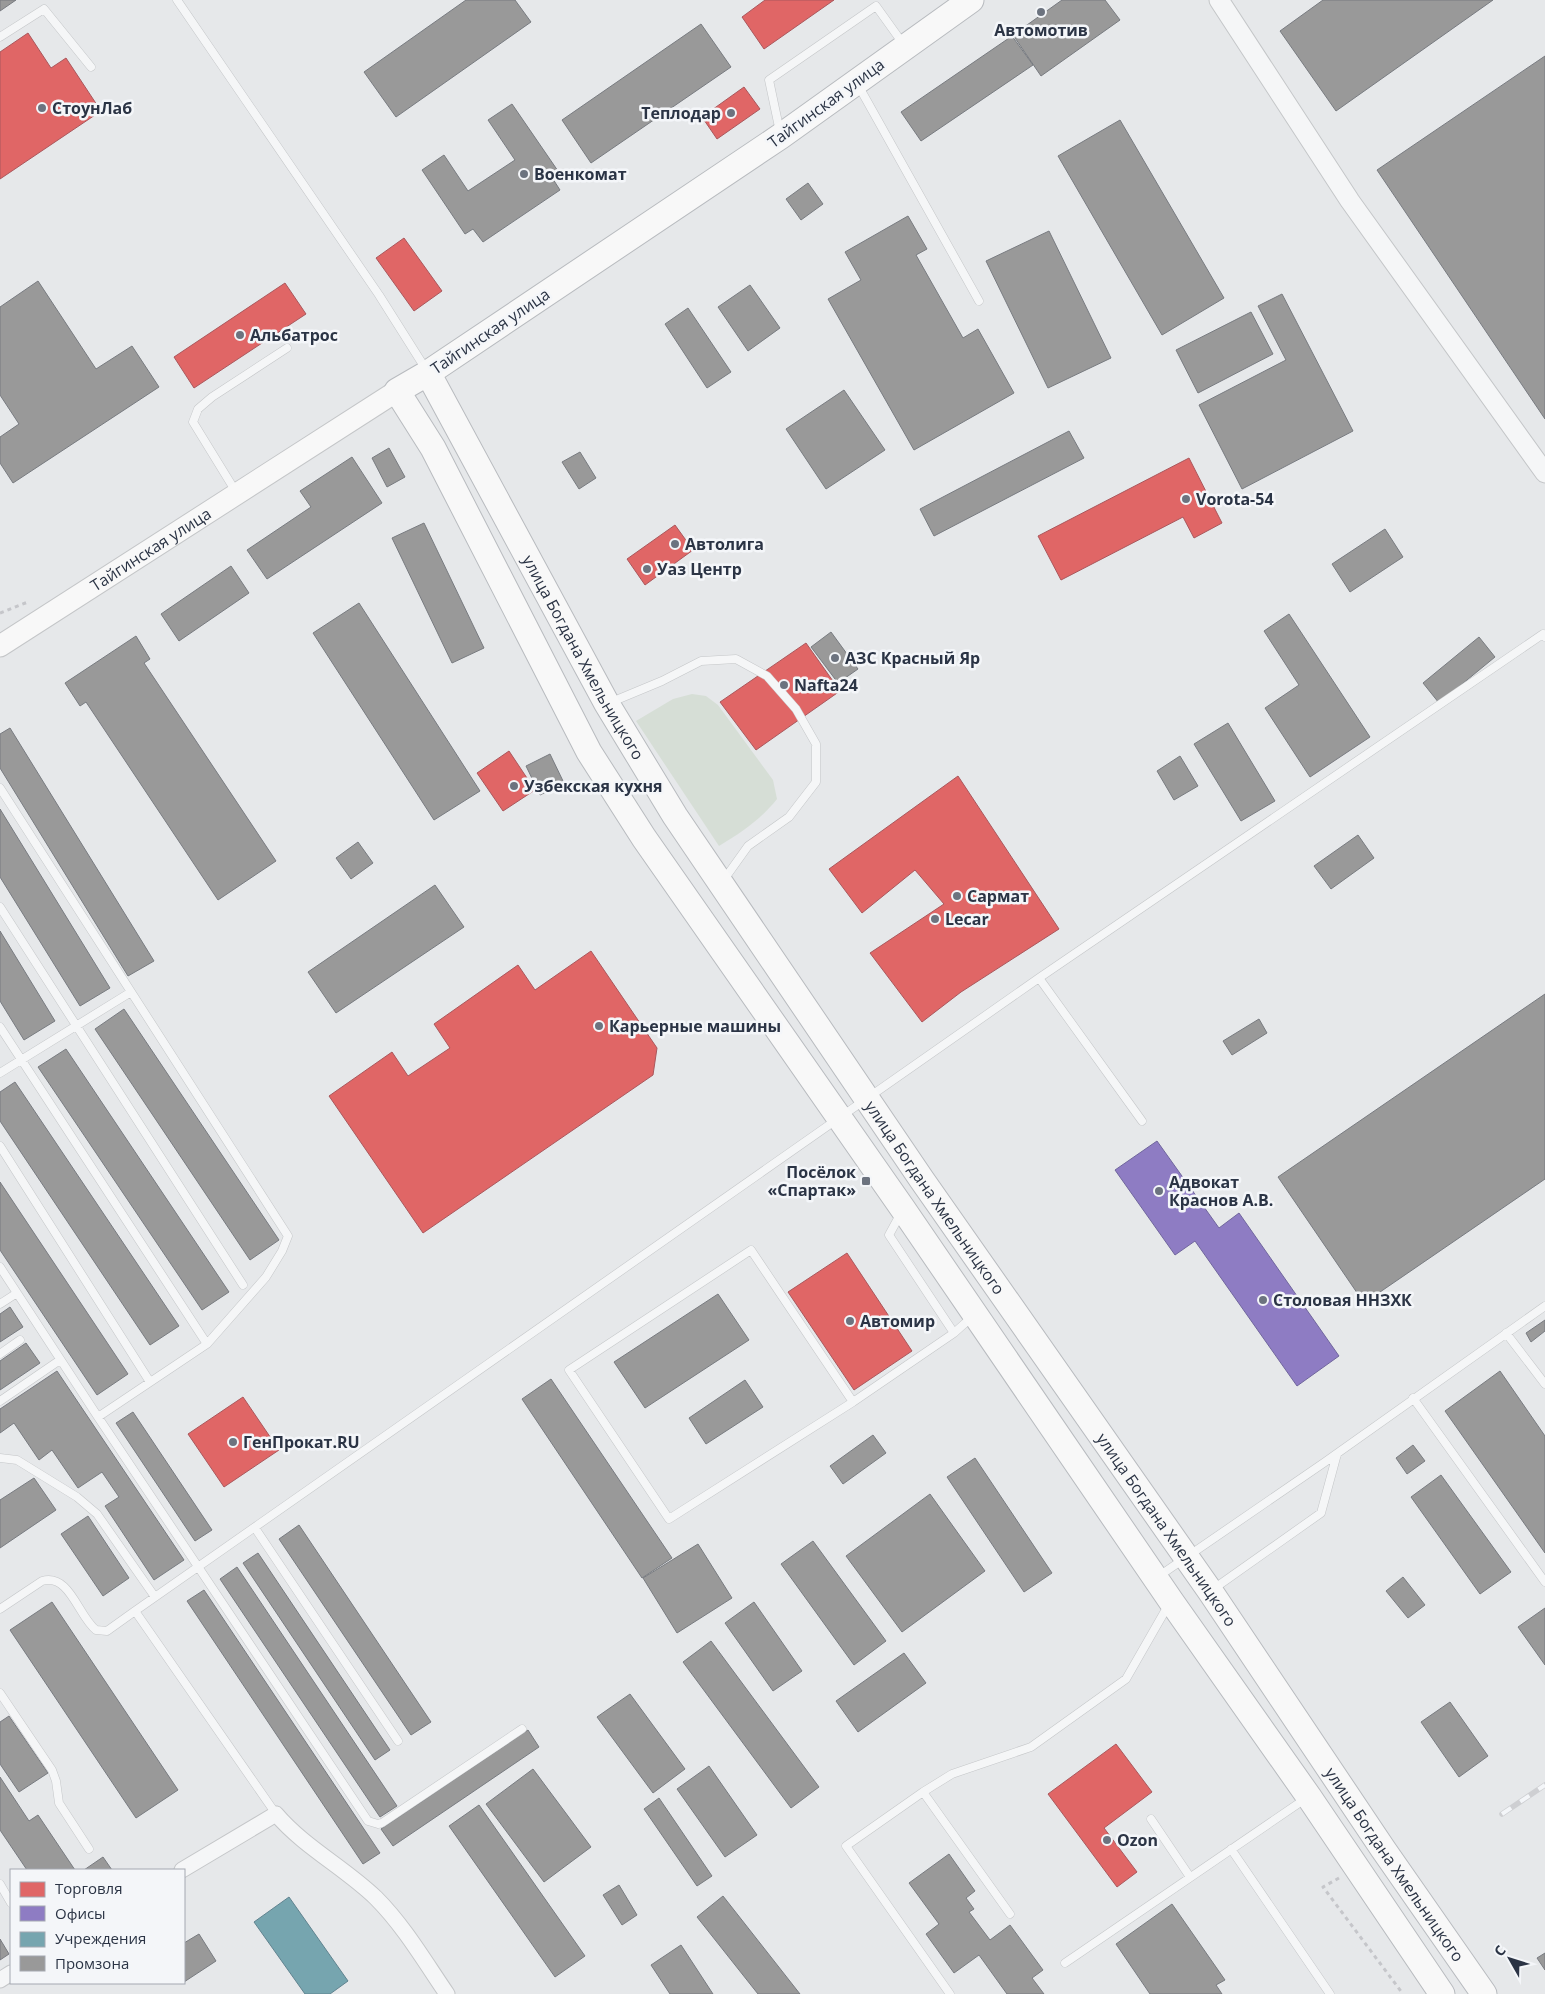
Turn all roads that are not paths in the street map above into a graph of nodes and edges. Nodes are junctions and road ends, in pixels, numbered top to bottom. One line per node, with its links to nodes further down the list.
1 (177, 0): 11 (lane)
2 (971, 0): 5 (highway, Тайгинская улица)
3 (1219, 0): 13 (street)
4 (0, 37): 6 (lane)
5 (905, 46): 7 (highway, Тайгинская улица); 8 (lane)
6 (91, 68)
7 (856, 82): 8 (highway, Тайгинская улица); 9 (lane)
8 (781, 136): 11 (highway, Тайгинская улица)
9 (979, 301)
10 (287, 348): 14 (lane)
11 (428, 372): 12 (highway, Тайгинская улица); 17 (highway, улица Богдана Хмельницкого)
12 (397, 391): 14 (main road, Тайгинская улица); 20 (highway, улица Богдана Хмельницкого)
13 (1545, 472)
14 (238, 494): 16 (main road, Тайгинская улица)
15 (1545, 637): 23 (lane)
16 (0, 646)
17 (607, 704): 19 (highway, улица Богдана Хмельницкого); 21 (lane)
18 (0, 788): 24 (lane)
19 (675, 816): 20 (highway); 21 (highway, улица Богдана Хмельницкого)
20 (644, 838): 30 (highway, улица Богдана Хмельницкого)
21 (720, 884): 29 (highway, улица Богдана Хмельницкого)
22 (0, 908): 25 (lane)
23 (1039, 978): 29 (lane); 31 (lane)
24 (132, 992): 25 (lane); 43 (lane)
25 (76, 1026): 27 (lane); 35 (lane)
26 (0, 1027): 27 (lane)
27 (22, 1060): 28 (lane); 43 (lane)
28 (0, 1073)
29 (868, 1100): 30 (lane); 55 (highway, улица Богдана Хмельницкого)
30 (839, 1120): 33 (highway, улица Богдана Хмельницкого); 54 (lane)
31 (1142, 1121)
32 (0, 1146): 46 (lane)
33 (903, 1209): 39 (highway, улица Богдана Хмельницкого); 40 (lane)
34 (0, 1267): 36 (lane)
35 (243, 1286)
36 (16, 1293): 37 (lane); 45 (lane)
37 (0, 1304)
38 (1545, 1306): 41 (lane)
39 (974, 1314): 40 (lane); 57 (highway, улица Богдана Хмельницкого)
40 (954, 1333): 50 (lane)
41 (1506, 1333): 47 (lane); 48 (lane)
42 (20, 1340): 44 (lane)
43 (207, 1344): 46 (lane)
44 (0, 1354)
45 (60, 1360): 49 (lane); 51 (lane)
46 (150, 1382): 51 (lane)
47 (1545, 1384)
48 (1413, 1398): 52 (lane); 58 (lane)
49 (0, 1401)
50 (853, 1402): 50 (lane)
51 (98, 1418): 56 (lane)
52 (1337, 1454): 55 (lane); 59 (lane)
53 (0, 1458): 60 (lane)
54 (255, 1528): 56 (lane); 66 (lane)
55 (1185, 1557): 57 (lane); 59 (highway, улица Богдана Хмельницкого)
56 (198, 1567): 60 (lane); 65 (lane)
57 (1155, 1578): 61 (highway, улица Богдана Хмельницкого)
58 (1545, 1582)
59 (1210, 1591): 83 (highway, улица Богдана Хмельницкого)
60 (156, 1597): 63 (lane)
61 (1171, 1601): 67 (lane); 68 (highway, улица Богдана Хмельницкого)
62 (0, 1609): 63 (lane)
63 (135, 1611): 69 (lane)
64 (0, 1693): 71 (lane)
65 (522, 1729)
66 (398, 1741)
67 (923, 1792): 77 (lane); 80 (lane)
68 (1309, 1796): 72 (lane); 82 (highway, улица Богдана Хмельницкого)
69 (276, 1814): 73 (street); 79 (street)
70 (1151, 1819): 74 (lane)
71 (89, 1849)
72 (1231, 1849): 74 (lane); 81 (lane)
73 (184, 1869)
74 (1190, 1877): 78 (lane)
75 (0, 1884): 76 (lane)
76 (10, 1901)
77 (1010, 1914)
78 (1065, 1963)
79 (447, 1994)
80 (950, 1994)
81 (1330, 1994)
82 (1442, 1994)
83 (1484, 1994)

